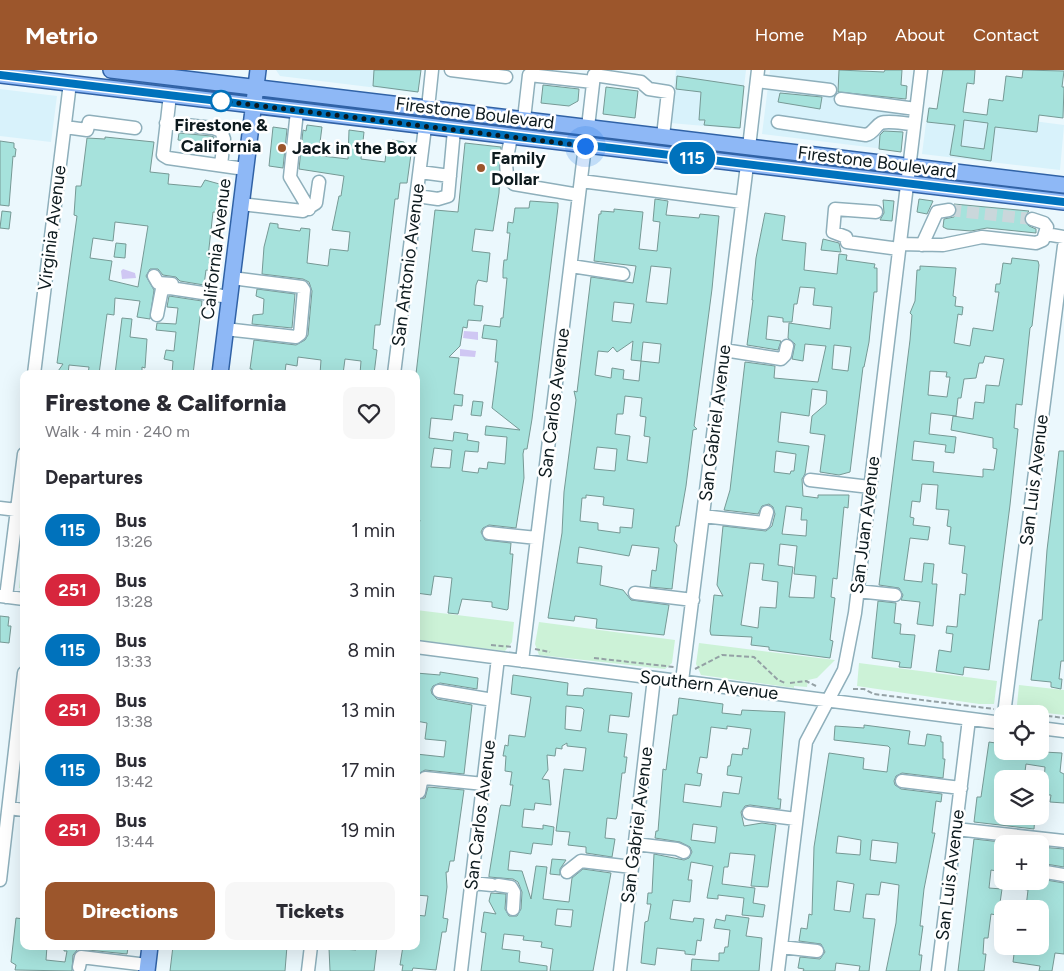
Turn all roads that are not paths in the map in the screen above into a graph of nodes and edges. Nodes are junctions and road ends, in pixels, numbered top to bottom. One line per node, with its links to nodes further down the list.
1 (111, 70): 11 (main road, Firestone Boulevard)
2 (258, 70): 11 (main road, California Avenue)
3 (432, 70): 16 (street)
4 (451, 70): 9 (street)
5 (921, 70): 17 (street, San Juan Avenue)
6 (0, 75): 10 (main road, Firestone Boulevard)
7 (758, 75): 12 (street); 31 (street)
8 (594, 76): 19 (street); 25 (street); 28 (street)
9 (506, 77)
10 (70, 83): 13 (main road, Firestone Boulevard); 24 (street, Virginia Avenue)
11 (255, 87): 15 (main road, California Avenue); 16 (main road, Firestone Boulevard)
12 (830, 90)
13 (170, 94): 15 (main road, Firestone Boulevard); 21 (street)
14 (841, 99): 17 (street)
15 (253, 106): 18 (main road, Firestone Boulevard); 35 (main road, California Avenue)
16 (428, 108): 19 (main road, Firestone Boulevard)
17 (916, 109): 22 (street, San Juan Avenue)
18 (297, 111): 23 (main road, Firestone Boulevard); 47 (street)
19 (524, 120): 25 (main road, Firestone Boulevard)
20 (778, 122): 22 (street)
21 (166, 123): 32 (street); 32 (street)
22 (914, 124): 34 (street, San Juan Avenue)
23 (425, 126): 27 (main road, Firestone Boulevard); 36 (street, San Antonio Avenue)
24 (65, 127): 26 (street); 65 (street, Virginia Avenue)
25 (588, 127): 28 (main road, Firestone Boulevard)
26 (135, 128)
27 (454, 130): 29 (main road, Firestone Boulevard); 37 (street)
28 (663, 136): 31 (main road, Firestone Boulevard)
29 (511, 137): 30 (main road, Firestone Boulevard); 42 (street)
30 (585, 146): 33 (main road, Firestone Boulevard); 38 (street, San Carlos Avenue)
31 (749, 147): 34 (main road, Firestone Boulevard)
32 (222, 165): 35 (street)
33 (747, 165): 40 (main road, Firestone Boulevard); 44 (street, San Gabriel Avenue)
34 (910, 166): 40 (street, San Juan Avenue); 41 (main road, Firestone Boulevard)
35 (245, 169): 46 (main road, California Avenue)
36 (420, 172): 37 (street); 43 (street, San Antonio Avenue)
37 (450, 176): 43 (street)
38 (581, 181): 42 (street, San Carlos Avenue); 44 (street)
39 (319, 182): 47 (street)
40 (907, 184): 45 (main road, Firestone Boulevard); 54 (street, San Juan Avenue)
41 (1064, 185)
42 (579, 195): 56 (street, San Carlos Avenue)
43 (417, 196): 67 (street, San Antonio Avenue)
44 (742, 202): 64 (street, San Gabriel Avenue)
45 (1064, 202)
46 (240, 204): 47 (street); 59 (main road, California Avenue)
47 (309, 209)
48 (949, 210): 53 (street)
49 (876, 212): 54 (street)
50 (1032, 219): 51 (street)
51 (1046, 234): 52 (street); 53 (street)
52 (1064, 237)
53 (922, 245): 54 (street)
54 (900, 247): 69 (street, San Juan Avenue)
55 (1064, 254): 60 (street, San Luis Avenue)
56 (571, 266): 57 (street); 75 (street, San Carlos Avenue)
57 (623, 274)
58 (154, 276): 59 (street)
59 (230, 289): 61 (street); 62 (main road, California Avenue); 62 (street)
60 (1061, 297): 90 (street, San Luis Avenue)
61 (157, 315)
62 (225, 329): 66 (main road, California Avenue)
63 (787, 346): 64 (street)
64 (724, 350): 73 (street, San Gabriel Avenue)
65 (35, 370)
66 (220, 370)
67 (395, 370)
68 (810, 480): 69 (street)
69 (870, 487): 76 (street, San Juan Avenue)
70 (0, 508): 71 (street)
71 (19, 512): 79 (street)
72 (767, 512): 73 (street)
73 (703, 516): 81 (street, San Gabriel Avenue)
74 (489, 534): 75 (street)
75 (537, 538): 84 (street, San Carlos Avenue)
76 (857, 591): 78 (street); 89 (street, San Juan Avenue)
77 (635, 593): 81 (street)
78 (895, 595)
79 (3, 596): 80 (street)
80 (20, 598)
81 (693, 600): 86 (street, San Gabriel Avenue)
82 (420, 648): 83 (street, Southern Avenue)
83 (498, 658): 84 (street, Southern Avenue); 88 (street, San Carlos Avenue)
84 (522, 661): 85 (street, Southern Avenue)
85 (654, 678): 86 (street, Southern Avenue); 107 (street, San Gabriel Avenue)
86 (682, 681): 89 (street, Southern Avenue)
87 (439, 691): 88 (street)
88 (493, 700): 97 (street, San Carlos Avenue)
89 (829, 700): 91 (street, Southern Avenue); 104 (street, San Juan Avenue)
90 (1005, 705)
91 (969, 719): 92 (street, Southern Avenue); 99 (street, San Luis Avenue)
92 (994, 722)
93 (1049, 729): 94 (street)
94 (1064, 731)
95 (20, 744): 100 (street)
96 (902, 781): 99 (street)
97 (484, 784): 98 (street); 114 (street, San Carlos Avenue)
98 (420, 787)
99 (961, 788): 105 (street, San Luis Avenue)
100 (7, 801): 101 (street); 102 (street); 113 (street)
101 (20, 803)
102 (20, 808)
103 (749, 813): 104 (street)
104 (796, 819): 116 (street, San Juan Avenue)
105 (956, 829): 106 (street); 126 (street, San Luis Avenue)
106 (1064, 841)
107 (635, 844): 108 (street); 109 (street, San Gabriel Avenue)
108 (684, 852)
109 (632, 868): 110 (street); 124 (street, San Gabriel Avenue)
110 (567, 872)
111 (1049, 872): 112 (street)
112 (1064, 875)
113 (0, 880)
114 (472, 884): 115 (street); 123 (street, San Carlos Avenue)
115 (513, 909)
116 (781, 946): 119 (street); 125 (street, San Juan Avenue)
117 (149, 950): 121 (main road)
118 (311, 950): 122 (street)
119 (817, 951)
120 (79, 966): 121 (street)
121 (147, 968)
122 (308, 971)
123 (462, 971)
124 (620, 971)
125 (778, 971)
126 (938, 971)

